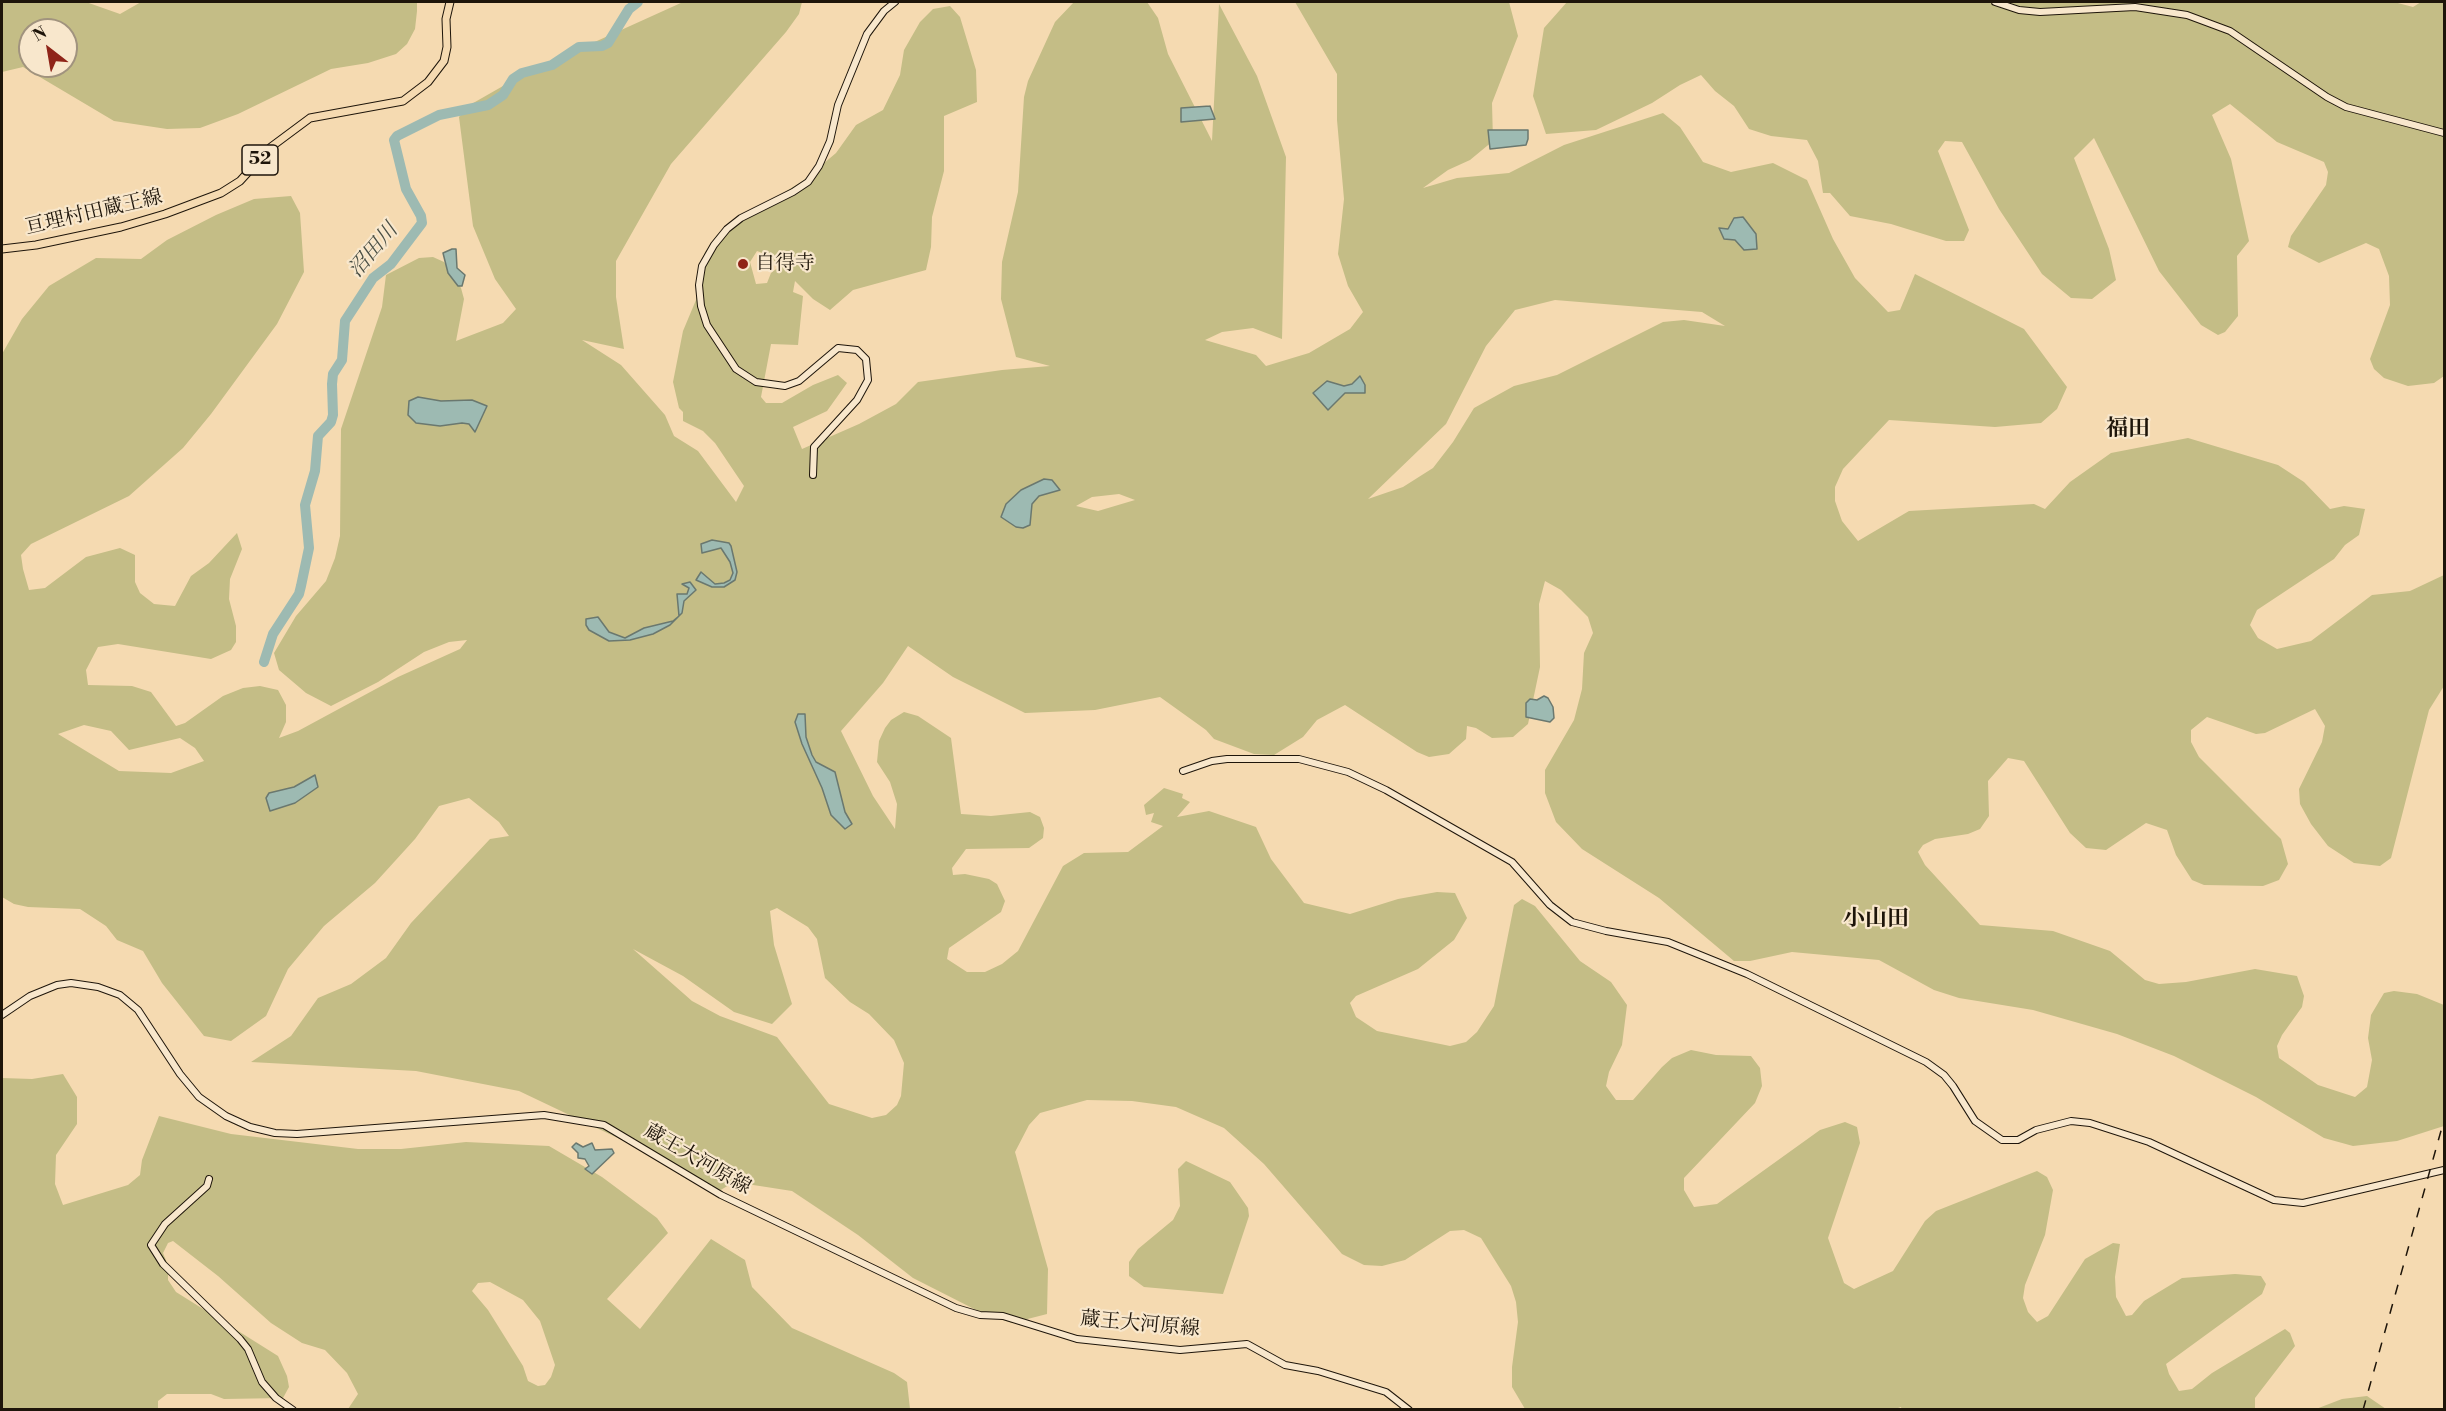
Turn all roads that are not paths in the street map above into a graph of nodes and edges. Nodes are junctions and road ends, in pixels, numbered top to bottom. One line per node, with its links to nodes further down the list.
1 (450, 2): 5 (main road, 亘理村田蔵王線 / 52)
2 (896, 2): 6 (street)
3 (1995, 2): 4 (street)
4 (2445, 133)
5 (2, 249)
6 (813, 475)
7 (1183, 771): 9 (street)
8 (2, 1015): 12 (street, 蔵王大河原線)
9 (2445, 1170)
10 (209, 1179): 11 (street)
11 (293, 1410)
12 (1409, 1410)

